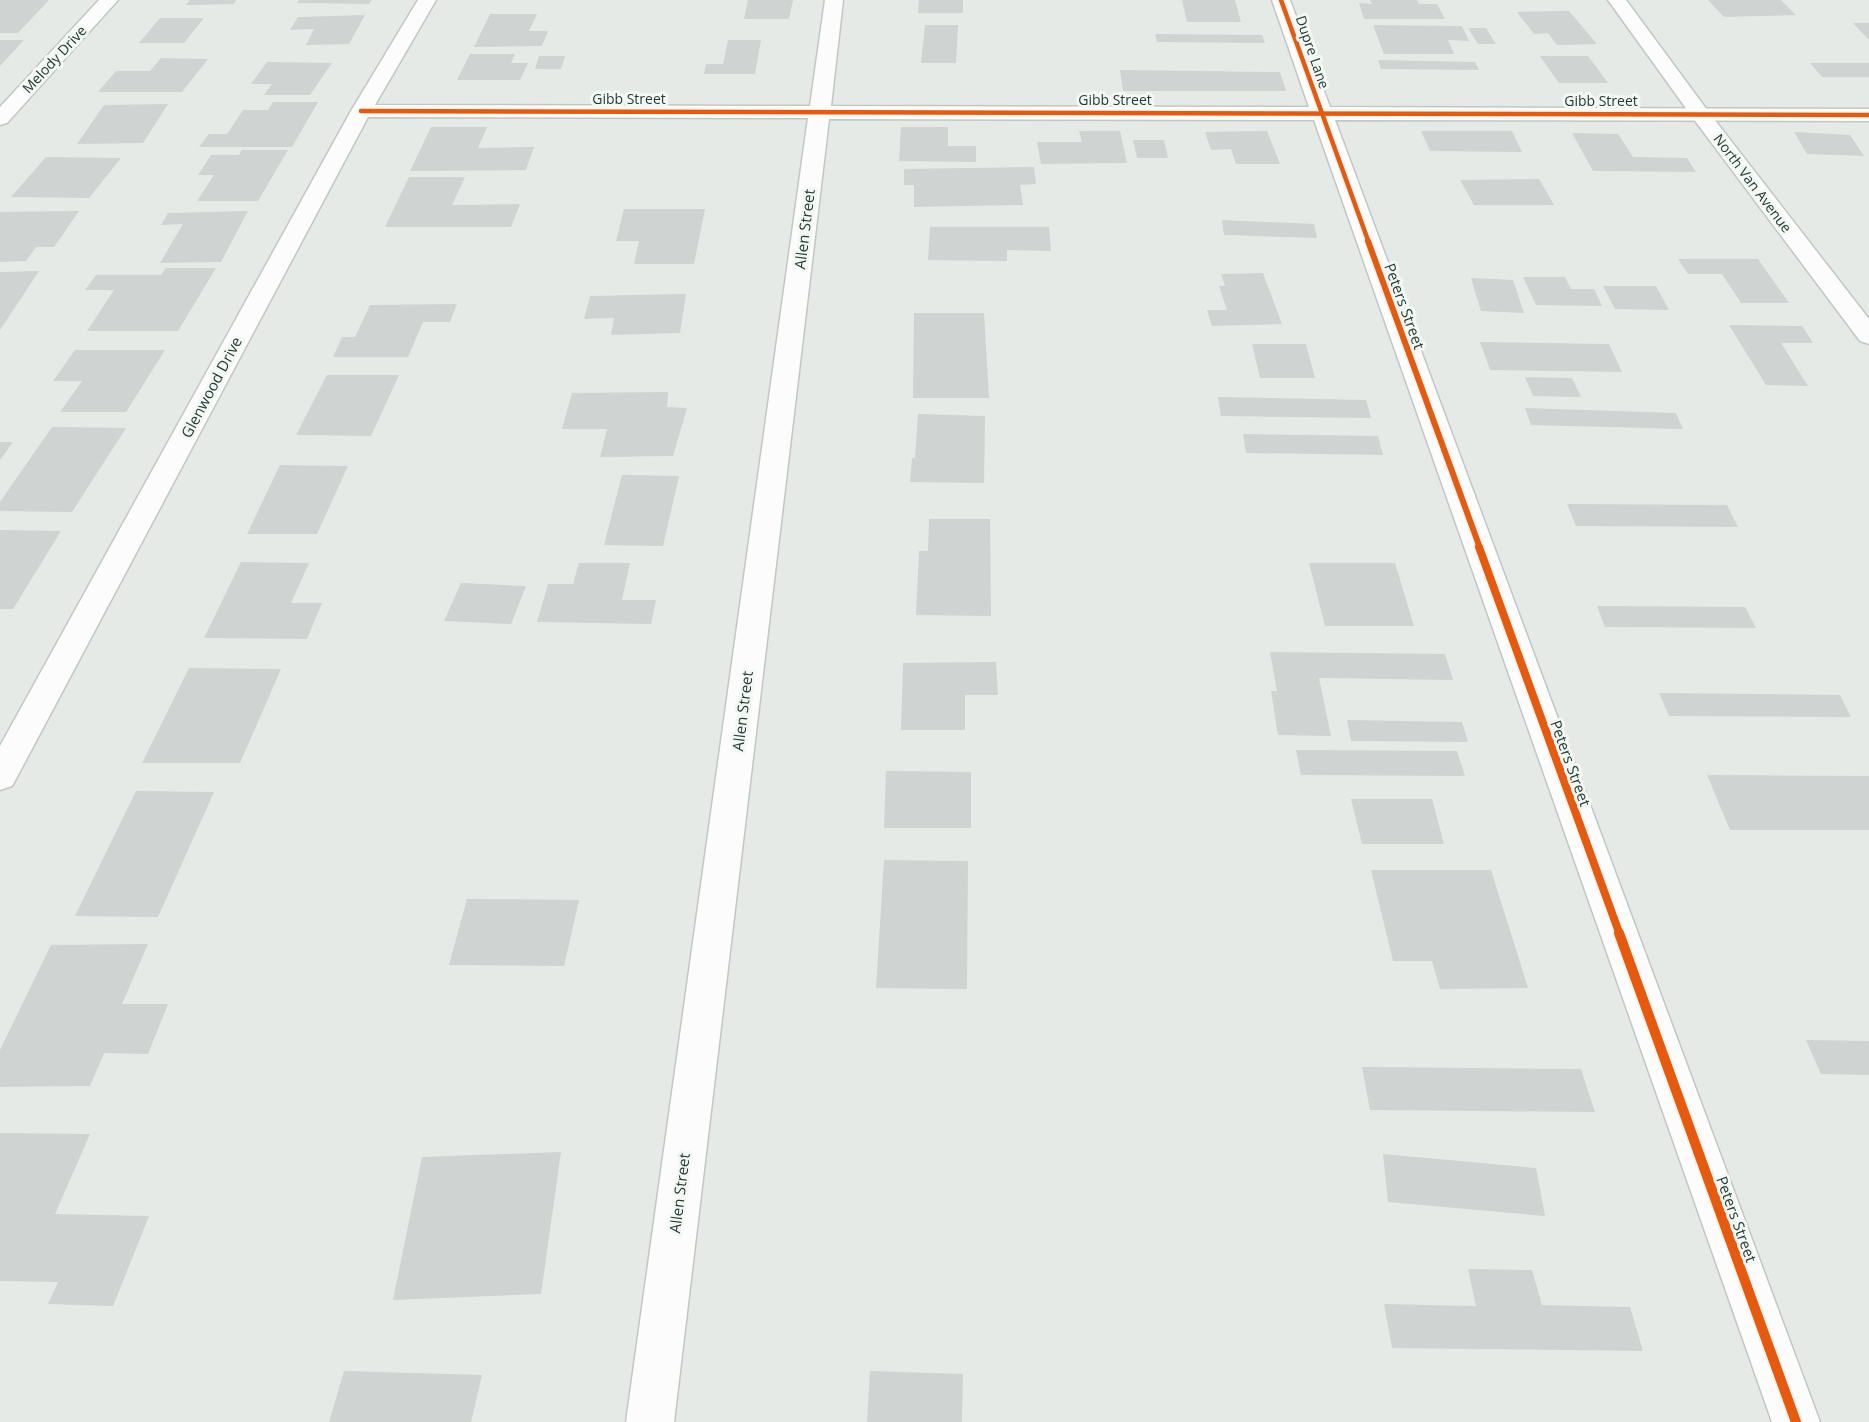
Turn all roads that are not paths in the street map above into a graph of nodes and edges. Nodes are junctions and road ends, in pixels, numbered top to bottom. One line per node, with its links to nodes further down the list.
1 (109, 0): 6 (street, Melody Drive)
2 (427, 0): 7 (street, Glenwood Drive)
3 (834, 0): 8 (street, Allen Street)
4 (1281, 0): 9 (street, Dupre Lane)
5 (1617, 0): 10 (street, North Van Avenue)
6 (9, 98): 12 (street, Melody Drive)
7 (361, 111): 8 (street, Gibb Street); 14 (street, Glenwood Drive)
8 (820, 112): 9 (street, Gibb Street); 15 (street, Allen Street)
9 (1320, 112): 10 (street, Gibb Street); 16 (street, Peters Street)
10 (1700, 114): 11 (street, Gibb Street); 13 (street, North Van Avenue)
11 (1869, 115)
12 (0, 119)
13 (1869, 336)
14 (0, 777)
15 (650, 1422)
16 (1796, 1422)

